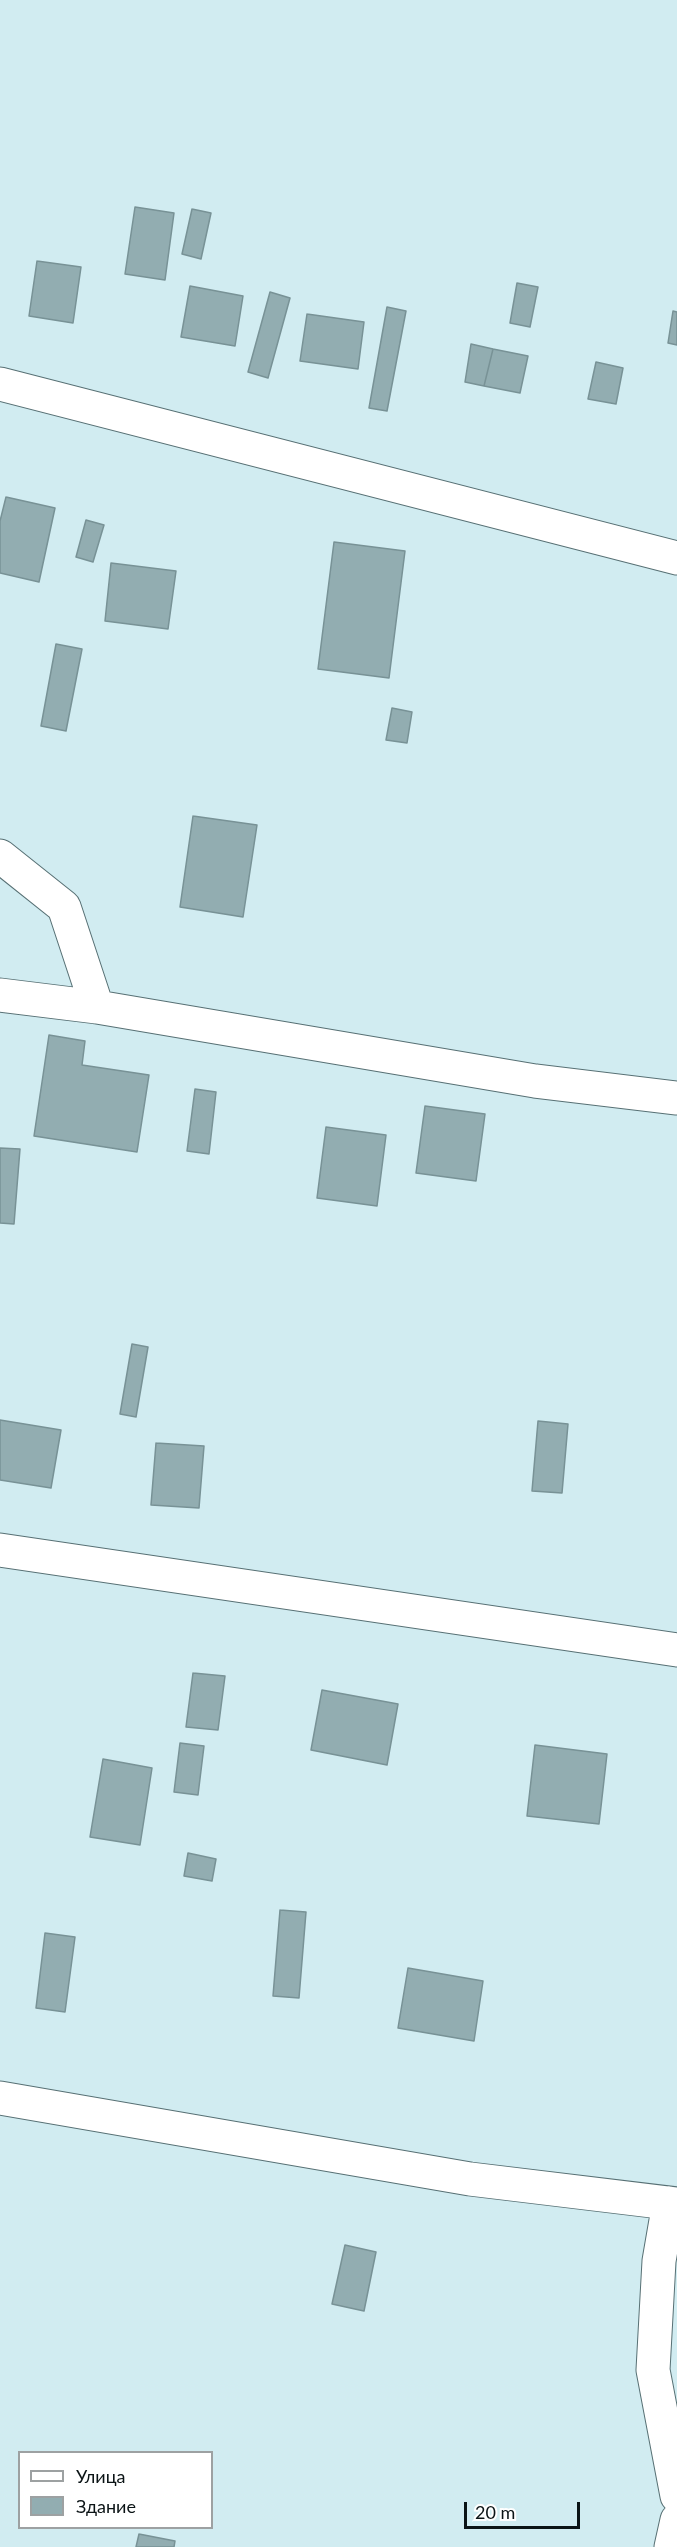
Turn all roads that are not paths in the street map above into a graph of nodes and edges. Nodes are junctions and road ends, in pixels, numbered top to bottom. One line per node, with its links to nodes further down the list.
1 (0, 384): 2 (street)
2 (677, 558)
3 (0, 856): 5 (street)
4 (0, 995): 5 (street)
5 (98, 1007): 6 (street)
6 (677, 1098)
7 (0, 1550): 8 (street)
8 (677, 1650)
9 (0, 2098): 10 (street)
10 (673, 2203): 11 (street)
11 (677, 2496)
12 (677, 2520): 13 (street)
13 (671, 2547)

